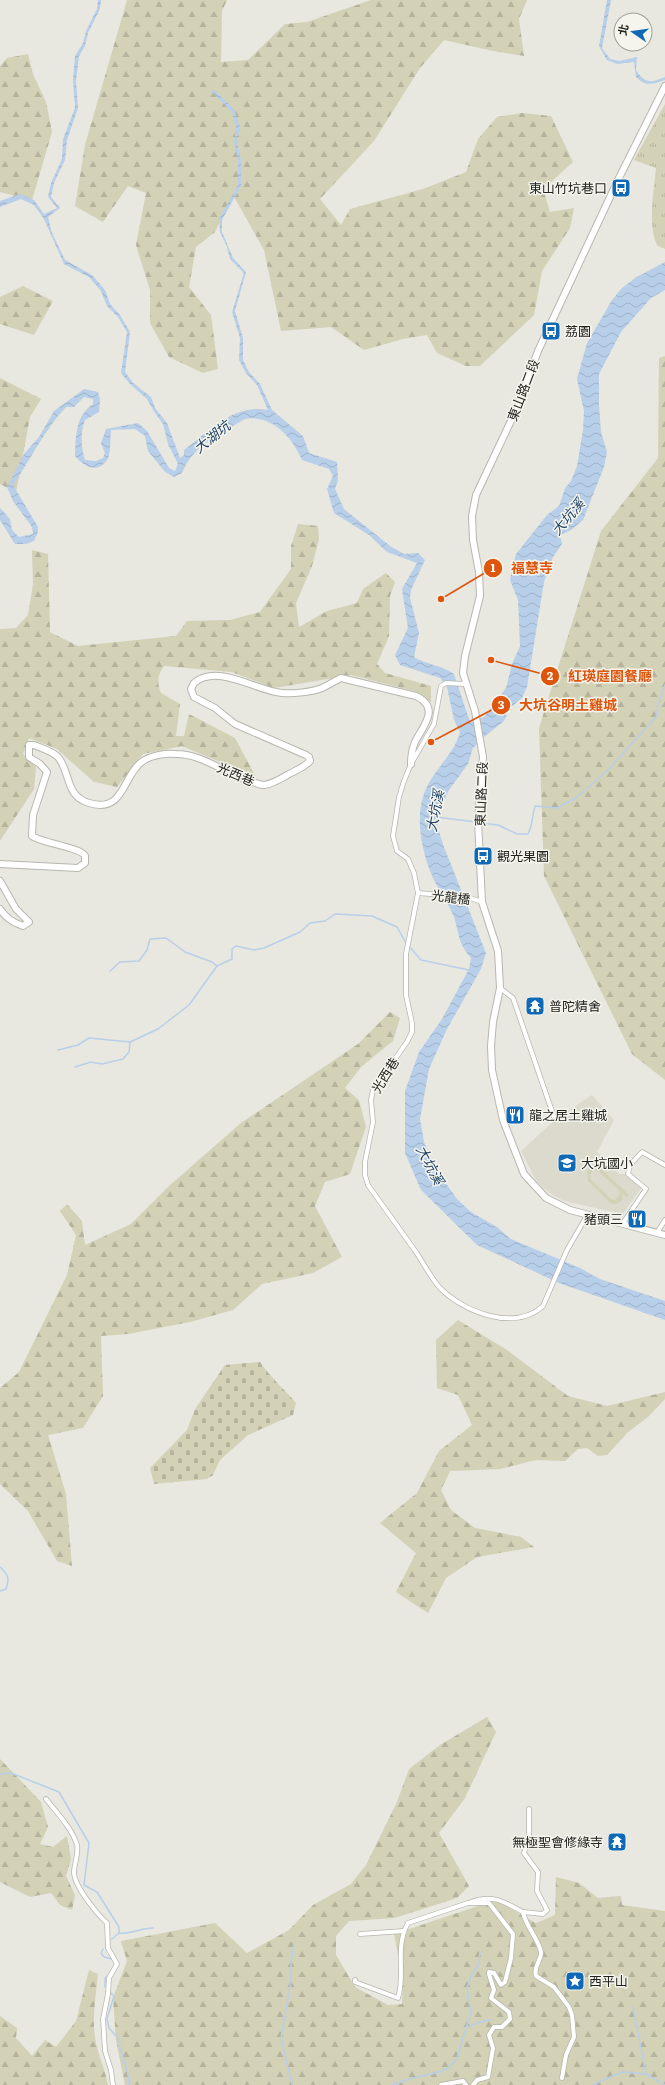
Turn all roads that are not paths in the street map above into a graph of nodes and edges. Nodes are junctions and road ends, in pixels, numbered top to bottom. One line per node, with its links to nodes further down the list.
1 (665, 86): 2 (main road, 東山路二段)
2 (465, 684): 3 (street, 光西巷); 7 (main road, 東山路二段)
3 (411, 764): 4 (main road, 光西巷); 6 (street, 光西巷)
4 (0, 864)
5 (0, 881): 8 (main road)
6 (418, 893): 7 (street, 光龍橋); 12 (street, 光西巷)
7 (482, 902): 9 (main road, 東山路二段)
8 (0, 909)
9 (500, 988): 10 (street); 12 (main road, 東山路二段)
10 (555, 1120)
11 (665, 1165): 14 (street)
12 (588, 1214): 14 (main road, 東山路二段)
13 (665, 1220): 15 (street)
14 (623, 1223): 15 (main road, 東山路二段)
15 (658, 1233): 16 (main road, 東山路二段)
16 (665, 1235)
17 (46, 1798): 25 (street)
18 (529, 1809): 20 (street)
19 (468, 1903): 20 (street); 21 (street); 28 (street)
20 (522, 1912): 24 (street)
21 (404, 1931): 22 (street); 23 (street)
22 (360, 1934)
23 (354, 1980)
24 (562, 2078)
25 (112, 2085)
26 (441, 2085): 27 (street)
27 (466, 2085)
28 (474, 2085)

